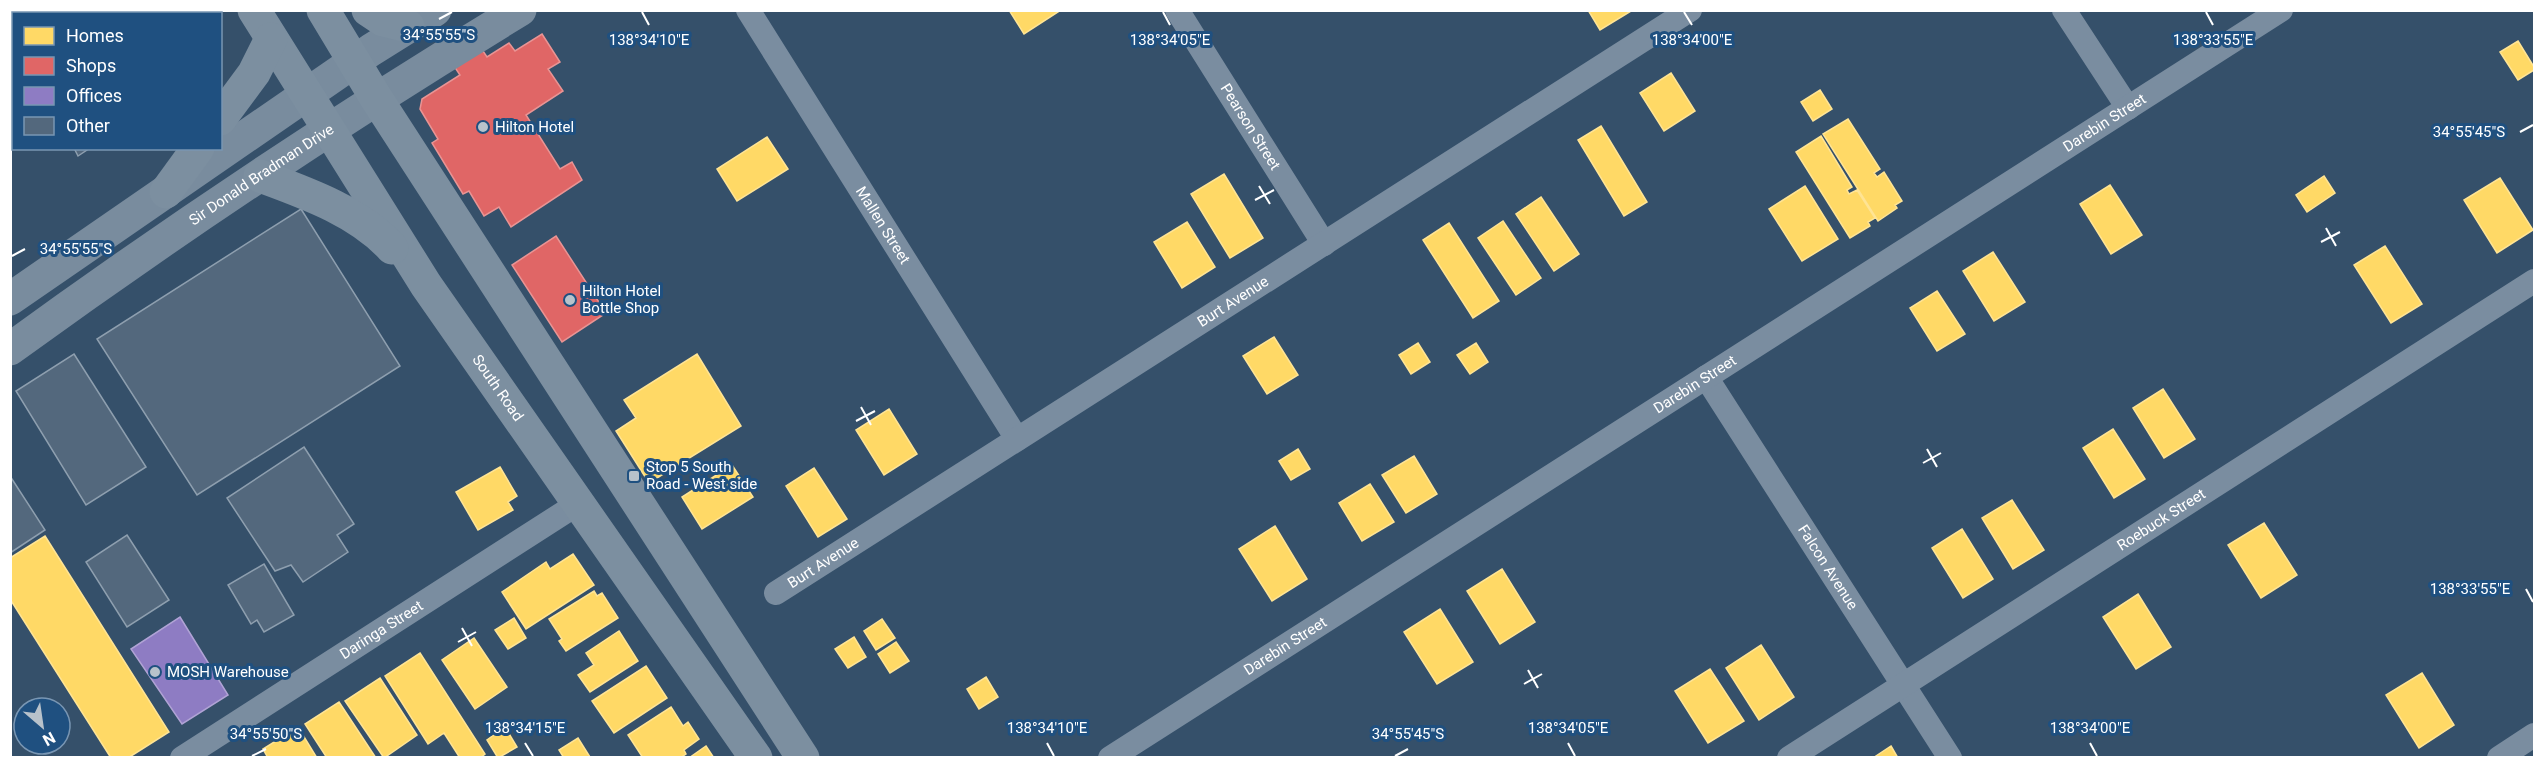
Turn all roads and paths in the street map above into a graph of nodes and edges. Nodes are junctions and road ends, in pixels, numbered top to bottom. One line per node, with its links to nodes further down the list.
1 (254, 10): 11 (highway, South Road)
2 (323, 10): 12 (highway)
3 (368, 10): 10 (highway)
4 (520, 10): 14 (main road, Sir Donald Bradman Drive)
5 (748, 10): 28 (street, Mallen Street)
6 (1177, 10): 21 (street, Pearson Street)
7 (1690, 10): 21 (street, Burt Avenue)
8 (2064, 10): 15 (street)
9 (2281, 10): 15 (street, Darebin Street)
10 (421, 18): 12 (main road)
11 (271, 39): 13 (highway, South Road); 16 (highway)
12 (353, 62): 13 (main road); 14 (highway)
13 (307, 95): 17 (highway, South Road); 20 (main road)
14 (376, 98): 17 (main road, Sir Donald Bradman Drive); 35 (highway)
15 (2128, 108): 27 (street, Darebin Street)
16 (222, 116)
17 (328, 130): 19 (main road, Sir Donald Bradman Drive); 23 (highway, South Road)
18 (197, 150): 20 (highway)
19 (260, 176): 23 (highway); 25 (main road, Sir Donald Bradman Drive)
20 (166, 192): 24 (main road)
21 (1324, 244): 28 (street, Burt Avenue)
22 (2535, 281): 31 (street, Roebuck Street)
23 (426, 285): 29 (highway, South Road)
24 (12, 295): 25 (main road)
25 (79, 299): 26 (main road, Sir Donald Bradman Drive)
26 (10, 350)
27 (1706, 377): 31 (street, Falcon Avenue); 36 (street, Darebin Street)
28 (1017, 439): 30 (street, Burt Avenue)
29 (579, 503): 33 (street, Daringa Street); 34 (highway, South Road)
30 (776, 593)
31 (1903, 684): 37 (street, Roebuck Street); 38 (street, Falcon Avenue)
32 (2535, 735): 39 (street)
33 (182, 758)
34 (756, 758)
35 (803, 758)
36 (1110, 758)
37 (1789, 758)
38 (1950, 758)
39 (2499, 758)

